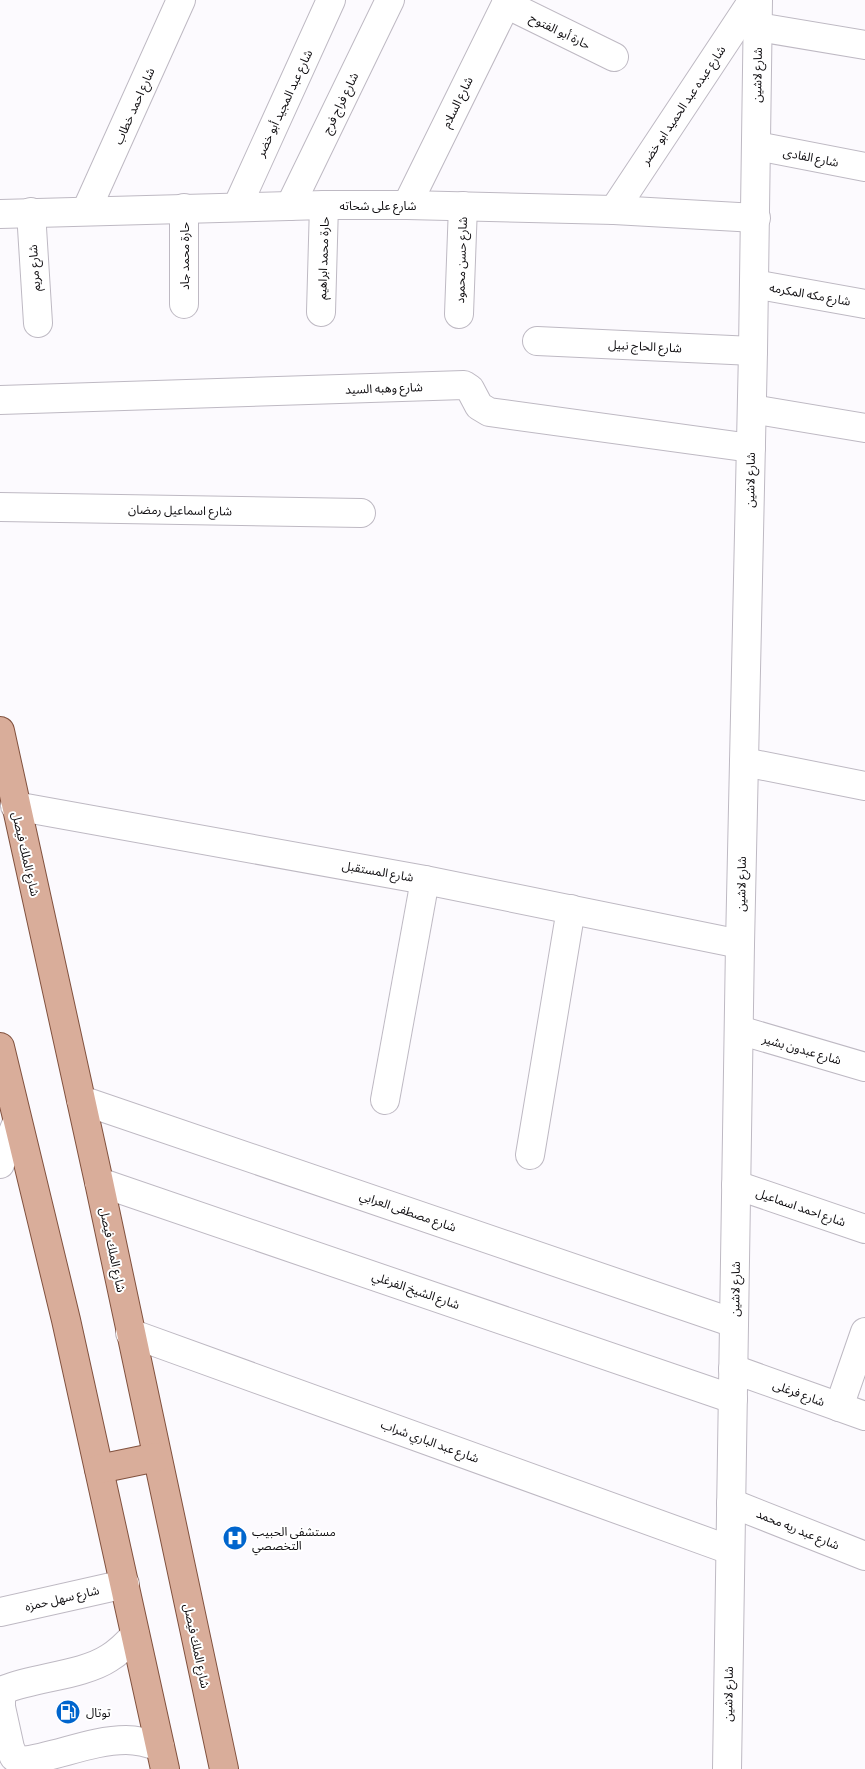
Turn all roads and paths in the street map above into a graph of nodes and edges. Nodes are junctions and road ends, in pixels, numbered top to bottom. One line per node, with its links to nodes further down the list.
1 (181, 0): 19 (street, شارع احمد خطاب)
2 (331, 0): 16 (street, شارع عبد المجيد أبو خضر)
3 (390, 0): 14 (street, شارع فراج فرج)
4 (752, 0): 18 (street, شارع عبده عبد الحميد ابو خضر)
5 (758, 0): 7 (street, شارع لاشين)
6 (507, 2): 9 (street, حارة أبو الفتوح); 13 (street, شارع السلام)
7 (758, 27): 8 (street); 10 (street, شارع لاشين)
8 (865, 45)
9 (614, 57)
10 (756, 146): 11 (street, شارع الفادى); 22 (street, شارع لاشين)
11 (865, 167)
12 (324, 205): 13 (street, شارع على شحاته); 14 (street, شارع على شحاته); 26 (street, حارة محمد ابراهيم)
13 (406, 205): 15 (street, شارع على شحاته)
14 (290, 206): 16 (street, شارع على شحاته)
15 (463, 206): 18 (street, شارع على شحاته); 27 (street, شارع حسن محمود)
16 (236, 207): 17 (street, شارع على شحاته)
17 (184, 208): 19 (street, شارع على شحاته); 24 (street, حارة محمد جاد)
18 (614, 210): 22 (street, شارع على شحاته)
19 (86, 211): 20 (street, شارع على شحاته)
20 (31, 212): 21 (street, شارع على شحاته); 28 (street, شارع مريم)
21 (0, 214)
22 (756, 218): 23 (street, شارع لاشين)
23 (754, 284): 25 (street, شارع مكه المكرمه); 30 (street, شارع لاشين)
24 (184, 304)
25 (865, 304)
26 (321, 312)
27 (459, 314)
28 (38, 323)
29 (537, 341): 30 (street, شارع الحاج نبيل)
30 (753, 351): 32 (street, شارع لاشين)
31 (0, 400): 34 (street, شارع وهبه السيد)
32 (752, 409): 33 (street); 34 (street, شارع لاشين)
33 (865, 428)
34 (751, 448): 38 (street, شارع لاشين)
35 (0, 507): 36 (street, شارع اسماعيل رمضان)
36 (361, 513)
37 (0, 731): 40 (main road, شارع الملك فيصل)
38 (744, 762): 39 (street); 43 (street, شارع لاشين)
39 (865, 786)
40 (15, 806): 41 (street, شارع المستقبل); 47 (main road, شارع الملك فيصل)
41 (425, 880): 42 (street, شارع المستقبل); 48 (street)
42 (570, 909): 43 (street, شارع المستقبل); 50 (street)
43 (740, 944): 44 (street, شارع لاشين)
44 (739, 1030): 46 (street, شارع عبدون بشير); 53 (street, شارع لاشين)
45 (0, 1047): 49 (main road)
46 (865, 1067)
47 (81, 1100): 52 (main road, شارع الملك فيصل); 55 (street, شارع مصطفى العرابي)
48 (385, 1100)
49 (17, 1122): 51 (street); 63 (main road)
50 (530, 1155)
51 (0, 1164)
52 (99, 1182): 57 (main road, شارع الملك فيصل); 59 (street, شارع الشيخ الفرغلي)
53 (736, 1185): 54 (street, شارع احمد اسماعيل); 55 (street, شارع لاشين)
54 (865, 1229)
55 (734, 1323): 58 (street, شارع لاشين)
56 (865, 1332): 60 (street)
57 (130, 1333): 62 (main road, شارع الملك فيصل); 65 (street, شارع عبد الباري شراب)
58 (733, 1369): 59 (street, شارع لاشين); 60 (street, شارع فرغلى)
59 (733, 1399): 64 (street, شارع لاشين)
60 (839, 1407): 61 (street, شارع فرغلى)
61 (865, 1416)
62 (157, 1457): 63 (main road); 71 (main road, شارع الملك فيصل)
63 (99, 1469): 67 (main road)
64 (731, 1503): 65 (street, شارع لاشين); 66 (street, شارع عبد ريه محمد)
65 (730, 1550): 72 (street, شارع لاشين)
66 (865, 1556)
67 (125, 1584): 68 (street, شارع سهل حمزه); 69 (main road)
68 (0, 1612)
69 (135, 1635): 70 (main road); 70 (street)
70 (162, 1758)
71 (224, 1769)
72 (727, 1769)

